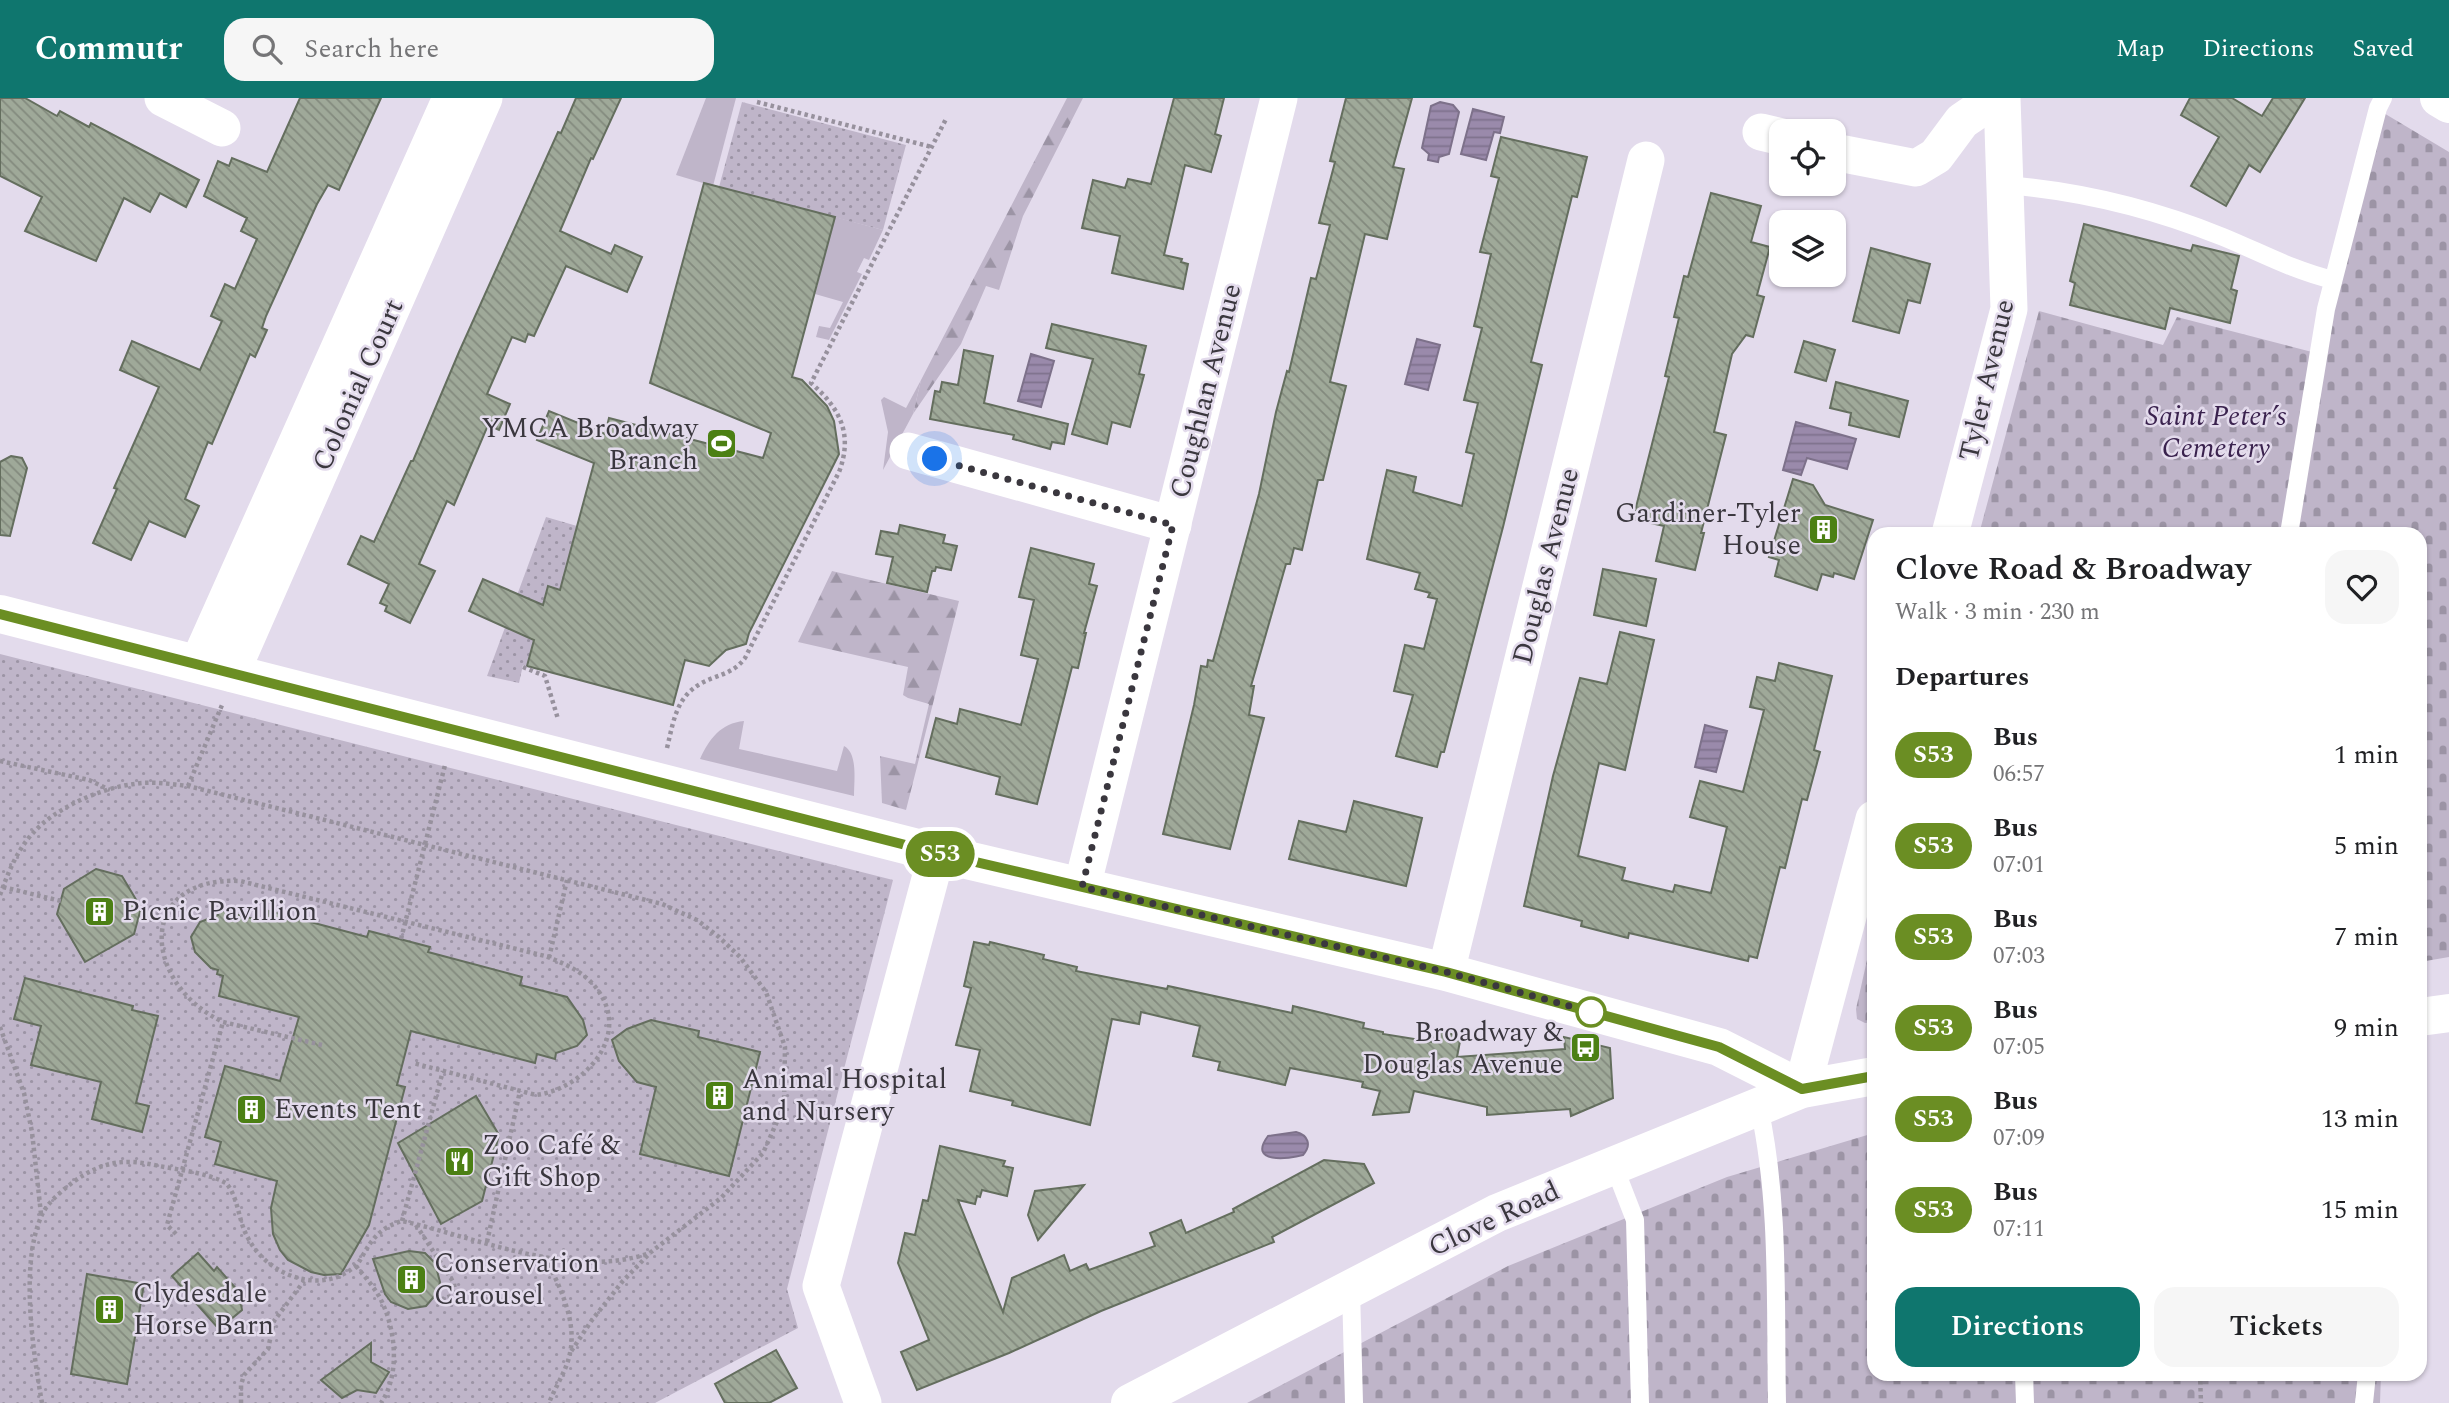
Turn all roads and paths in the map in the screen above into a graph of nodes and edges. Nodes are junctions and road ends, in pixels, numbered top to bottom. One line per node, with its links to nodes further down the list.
1 (163, 98): 12 (street)
2 (451, 98): 17 (street, Colonial Court)
3 (484, 98): 17 (street, Colonial Court)
4 (1279, 98): 20 (street, Coughlan Avenue)
5 (1996, 98): 14 (street)
6 (2002, 98): 16 (street, Tyler Avenue)
7 (2383, 98): 18 (lane)
8 (2439, 98): 10 (street)
9 (757, 102): 13 (path)
10 (2449, 104)
11 (946, 120): 13 (path)
12 (222, 128)
13 (932, 147): 27 (path)
14 (1846, 154)
15 (1646, 160): 43 (street, Douglas Avenue)
16 (2005, 185): 18 (lane); 21 (street, Tyler Avenue)
17 (417, 211): 25 (street, Colonial Court)
18 (2333, 280): 22 (lane)
19 (908, 451): 20 (street)
20 (1173, 525): 37 (street, Coughlan Avenue)
21 (1952, 527)
22 (2291, 527)
23 (0, 614): 25 (street)
24 (523, 667): 26 (path)
25 (218, 679): 30 (path); 34 (street)
26 (560, 727)
27 (666, 754)
28 (447, 757): 32 (path)
29 (0, 761): 31 (path)
30 (188, 786): 31 (path); 32 (path)
31 (110, 790): 36 (path)
32 (425, 845): 35 (path); 40 (path)
33 (1867, 845): 52 (street)
34 (937, 853): 37 (street); 76 (street)
35 (567, 880): 42 (path); 62 (path)
36 (3, 887): 38 (path); 39 (path)
37 (1082, 887): 43 (street)
38 (0, 895)
39 (61, 901)
40 (406, 922): 41 (path); 42 (path); 46 (path)
41 (401, 939)
42 (549, 958): 53 (path)
43 (1446, 972): 52 (street)
44 (2449, 1013): 45 (street)
45 (2427, 1016)
46 (223, 1022): 48 (path); 56 (path)
47 (0, 1027): 57 (path)
48 (321, 1045)
49 (413, 1063): 50 (path)
50 (443, 1070): 53 (path); 58 (path)
51 (1867, 1077): 52 (street, Clove Road)
52 (1802, 1089): 54 (street, Clove Road)
53 (520, 1091): 61 (path)
54 (1759, 1107): 55 (street, Clove Road); 80 (lane)
55 (1614, 1166): 66 (street, Clove Road); 79 (lane)
56 (183, 1171): 57 (path); 60 (path); 65 (path)
57 (41, 1215): 72 (path)
58 (402, 1221): 59 (path); 64 (path)
59 (415, 1224): 61 (path); 67 (path)
60 (176, 1234)
61 (487, 1242): 63 (path)
62 (651, 1252): 63 (path); 68 (path)
63 (546, 1259): 68 (path)
64 (356, 1266): 65 (path); 74 (path)
65 (304, 1281): 73 (path)
66 (1352, 1289): 77 (street, Clove Road); 78 (lane)
67 (439, 1300)
68 (570, 1353): 75 (path)
69 (2024, 1381): 81 (lane)
70 (2200, 1381): 82 (path)
71 (2366, 1381): 83 (lane)
72 (42, 1403)
73 (240, 1403)
74 (381, 1403)
75 (549, 1403)
76 (863, 1403)
77 (1130, 1403)
78 (1354, 1403)
79 (1640, 1403)
80 (1777, 1403)
81 (2025, 1403)
82 (2201, 1403)
83 (2364, 1403)

